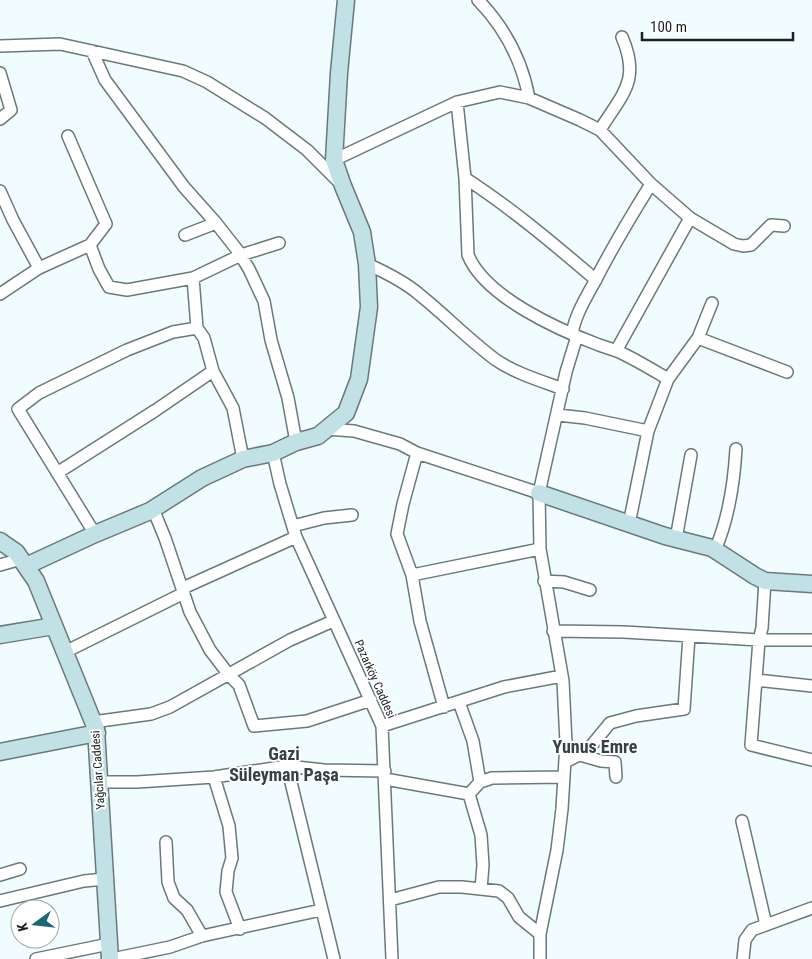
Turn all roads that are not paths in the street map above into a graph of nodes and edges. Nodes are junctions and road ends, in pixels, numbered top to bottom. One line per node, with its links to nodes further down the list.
1 (346, 0): 12 (street)
2 (478, 0): 7 (street)
3 (622, 37): 10 (street)
4 (0, 46): 5 (street)
5 (92, 50): 15 (street); 18 (street)
6 (0, 73): 9 (street)
7 (529, 98): 8 (street); 10 (street)
8 (457, 102): 12 (street); 13 (street)
9 (0, 118)
10 (600, 130): 14 (street)
11 (68, 136): 22 (street)
12 (334, 160): 15 (street)
13 (465, 178): 27 (street); 31 (street)
14 (650, 184): 17 (street); 27 (street)
15 (343, 186): 24 (street)
16 (0, 191): 25 (street)
17 (690, 218): 19 (street); 33 (street)
18 (216, 223): 20 (street); 23 (street)
19 (784, 226)
20 (185, 235)
21 (279, 243): 23 (street)
22 (90, 245): 25 (street); 26 (street)
23 (240, 255): 26 (street); 41 (street)
24 (367, 264): 37 (street); 39 (street)
25 (38, 268): 28 (street)
26 (193, 278): 30 (street)
27 (596, 280): 31 (street)
28 (0, 294)
29 (712, 303): 32 (street)
30 (197, 328): 34 (street); 47 (street)
31 (575, 335): 33 (street); 37 (street)
32 (698, 338): 35 (street); 36 (street)
33 (616, 351): 36 (street)
34 (213, 371): 46 (street); 47 (street)
35 (787, 372)
36 (668, 378): 40 (street)
37 (563, 389): 38 (street)
38 (558, 414): 40 (street); 48 (street)
39 (326, 429): 41 (street); 43 (street)
40 (648, 431): 51 (street)
41 (296, 442): 44 (street)
42 (736, 450): 57 (street)
43 (417, 453): 48 (street); 60 (street)
44 (273, 454): 46 (street); 52 (street, Pazarköy Caddesi)
45 (691, 455): 54 (street)
46 (243, 459): 49 (street)
47 (57, 473): 53 (street)
48 (539, 493): 51 (street); 56 (street)
49 (153, 509): 53 (street); 64 (street)
50 (352, 515): 52 (street)
51 (629, 524): 54 (street)
52 (295, 532): 64 (street); 66 (street, Pazarköy Caddesi)
53 (95, 534): 58 (street)
54 (676, 539): 57 (street)
55 (0, 541): 58 (street, Yağcılar Caddesi)
56 (540, 549): 60 (street); 61 (street)
57 (715, 550): 62 (street)
58 (24, 563): 59 (street); 67 (street, Yağcılar Caddesi)
59 (0, 565)
60 (412, 575): 80 (street)
61 (544, 580): 65 (street); 68 (street)
62 (765, 581): 63 (street); 71 (street)
63 (812, 584)
64 (184, 590): 73 (street); 74 (street)
65 (590, 590)
66 (333, 621): 74 (street); 78 (street, Pazarköy Caddesi)
67 (54, 626): 69 (street); 73 (street, Yağcılar Caddesi)
68 (554, 631): 70 (street); 75 (street)
69 (0, 635)
70 (689, 636): 71 (street); 84 (street)
71 (758, 640): 72 (street); 76 (street)
72 (812, 640)
73 (65, 652): 82 (street, Yağcılar Caddesi)
74 (229, 675): 78 (street); 82 (street)
75 (562, 676): 79 (street); 86 (street)
76 (756, 680): 77 (street); 85 (street)
77 (812, 686)
78 (371, 700): 81 (street, Pazarköy Caddesi)
79 (459, 702): 80 (street); 93 (street)
80 (444, 706): 81 (street)
81 (382, 726): 88 (street, Pazarköy Caddesi)
82 (95, 727): 83 (street); 92 (street, Yağcılar Caddesi)
83 (0, 752)
84 (580, 755): 86 (street); 91 (street)
85 (812, 760)
86 (565, 762): 90 (street)
87 (287, 766): 88 (street); 89 (street); 104 (street)
88 (385, 775): 94 (street); 101 (street, Pazarköy Caddesi)
89 (214, 777): 92 (street); 106 (street)
90 (564, 777): 93 (street); 107 (street)
91 (616, 777)
92 (100, 782): 99 (street, Yağcılar Caddesi)
93 (480, 782): 94 (street)
94 (469, 794): 100 (street)
95 (742, 821): 105 (street)
96 (166, 842): 108 (street)
97 (20, 869): 98 (street)
98 (0, 875)
99 (105, 879): 102 (street); 109 (street, Yağcılar Caddesi)
100 (481, 889): 101 (street); 107 (street)
101 (390, 900): 112 (street, Pazarköy Caddesi)
102 (0, 901)
103 (812, 908): 105 (street)
104 (322, 910): 106 (street); 111 (street)
105 (766, 925): 114 (street)
106 (240, 929): 108 (street)
107 (540, 934): 113 (street)
108 (202, 936): 109 (street)
109 (110, 954): 110 (street)
110 (36, 959)
111 (334, 959)
112 (392, 959)
113 (540, 959)
114 (743, 959)

